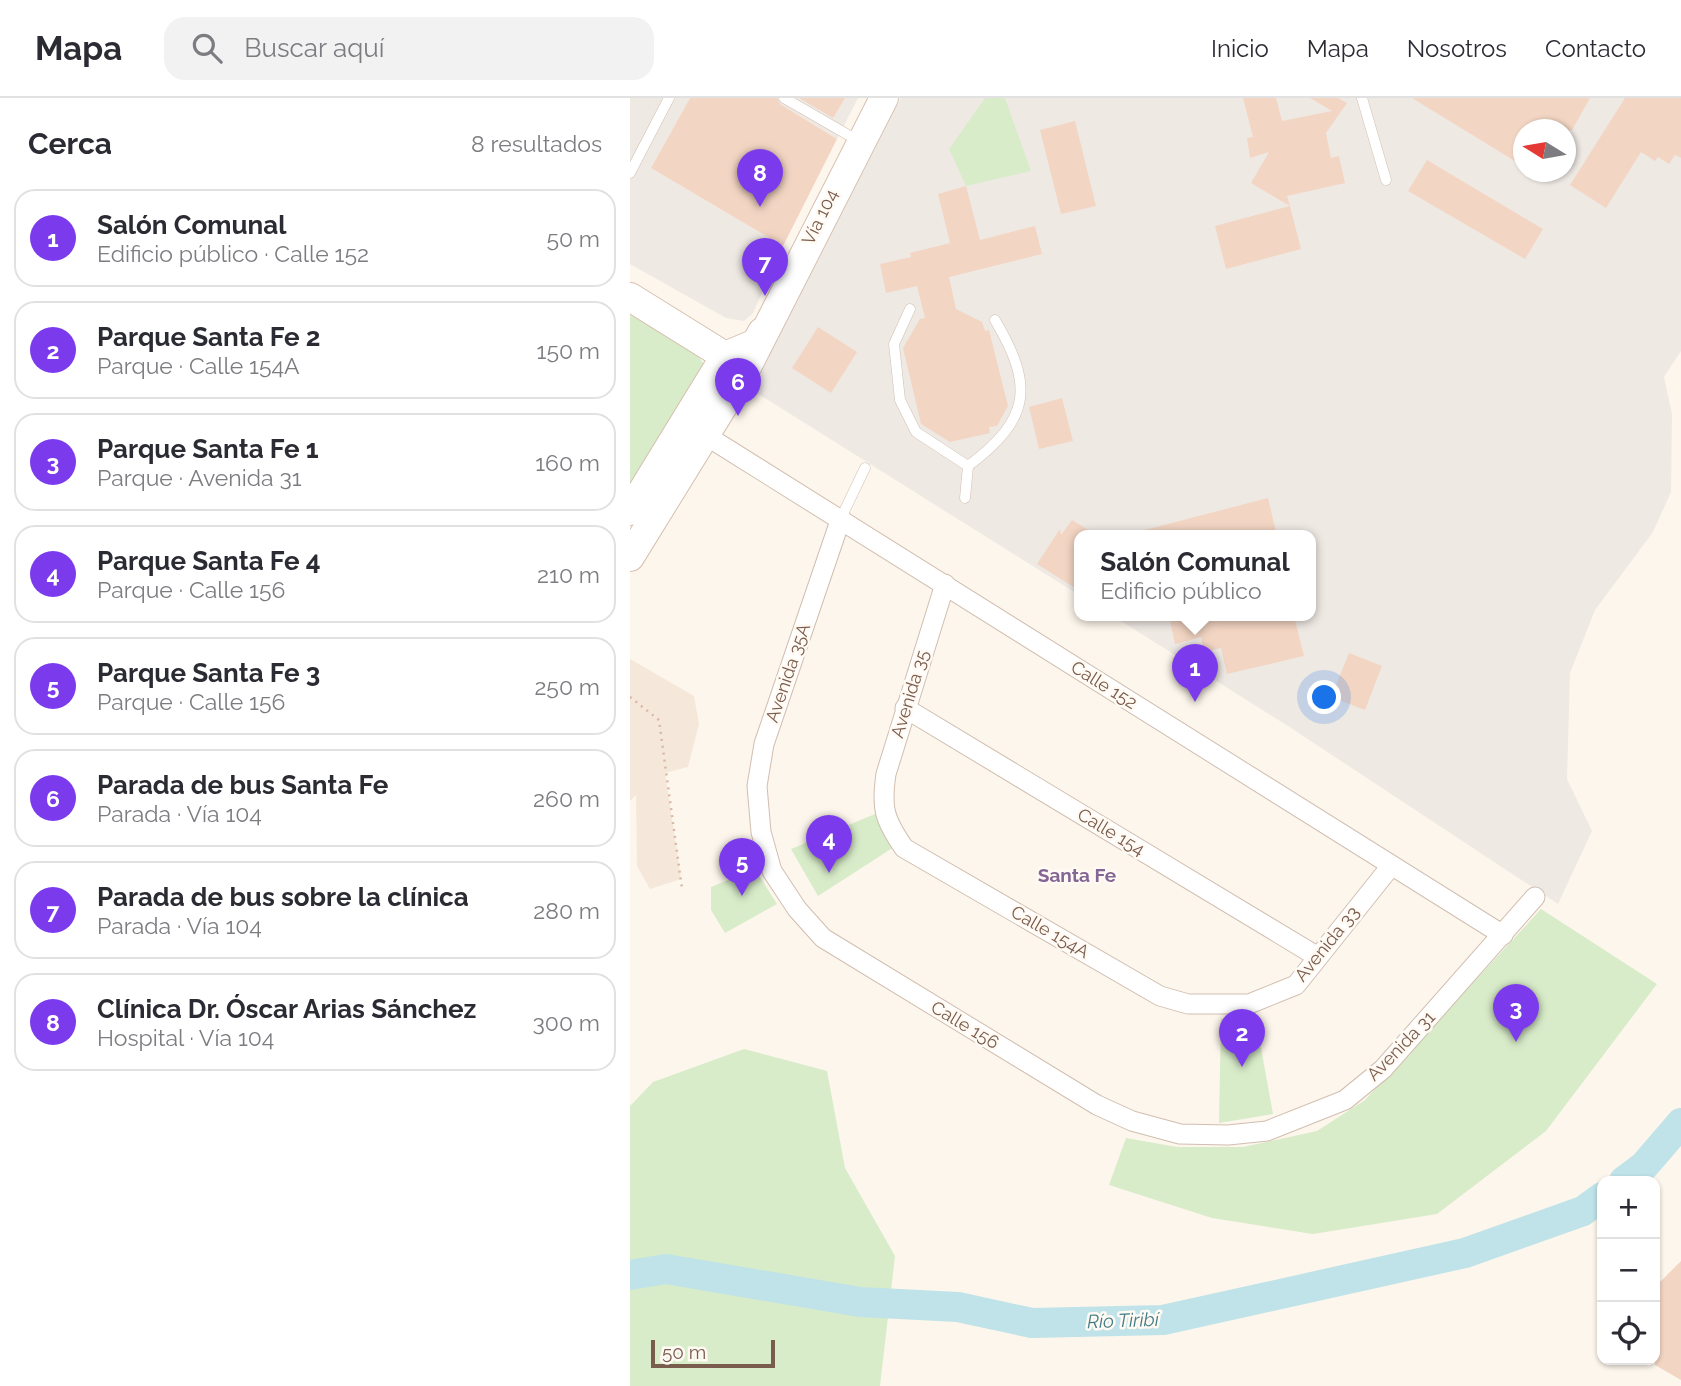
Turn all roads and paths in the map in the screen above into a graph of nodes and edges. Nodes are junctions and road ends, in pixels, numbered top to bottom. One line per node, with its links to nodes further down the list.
1 (669, 98): 7 (lane)
2 (785, 98): 6 (lane)
3 (878, 98): 6 (main road, Vía 104)
4 (884, 98): 12 (main road, Vía 104)
5 (1362, 98): 8 (lane)
6 (857, 141): 12 (main road, Vía 104)
7 (630, 173)
8 (1386, 180)
9 (630, 297): 12 (main road)
10 (910, 309): 14 (lane)
11 (995, 320): 14 (lane)
12 (742, 359): 13 (main road, Vía 104); 17 (main road, Vía 104)
13 (705, 435): 18 (street, Calle 152); 19 (main road, Vía 104)
14 (968, 466): 16 (lane)
15 (865, 468): 18 (lane)
16 (965, 498)
17 (630, 511)
18 (841, 518): 20 (street, Calle 152); 24 (street, Avenida 35A)
19 (630, 557)
20 (945, 584): 22 (street, Avenida 35); 25 (street, Calle 152)
21 (630, 697): 26 (path)
22 (905, 708): 23 (street, Avenida 35); 29 (street, Calle 154)
23 (882, 806): 30 (street, Calle 154A)
24 (761, 832): 31 (street, Calle 156)
25 (1391, 866): 28 (street, Calle 152); 29 (street, Avenida 33)
26 (682, 890)
27 (1535, 897): 28 (street, Avenida 31)
28 (1503, 935): 31 (street, Avenida 31)
29 (1318, 957): 30 (street, Avenida 33)
30 (1249, 1004)
31 (1228, 1135)

